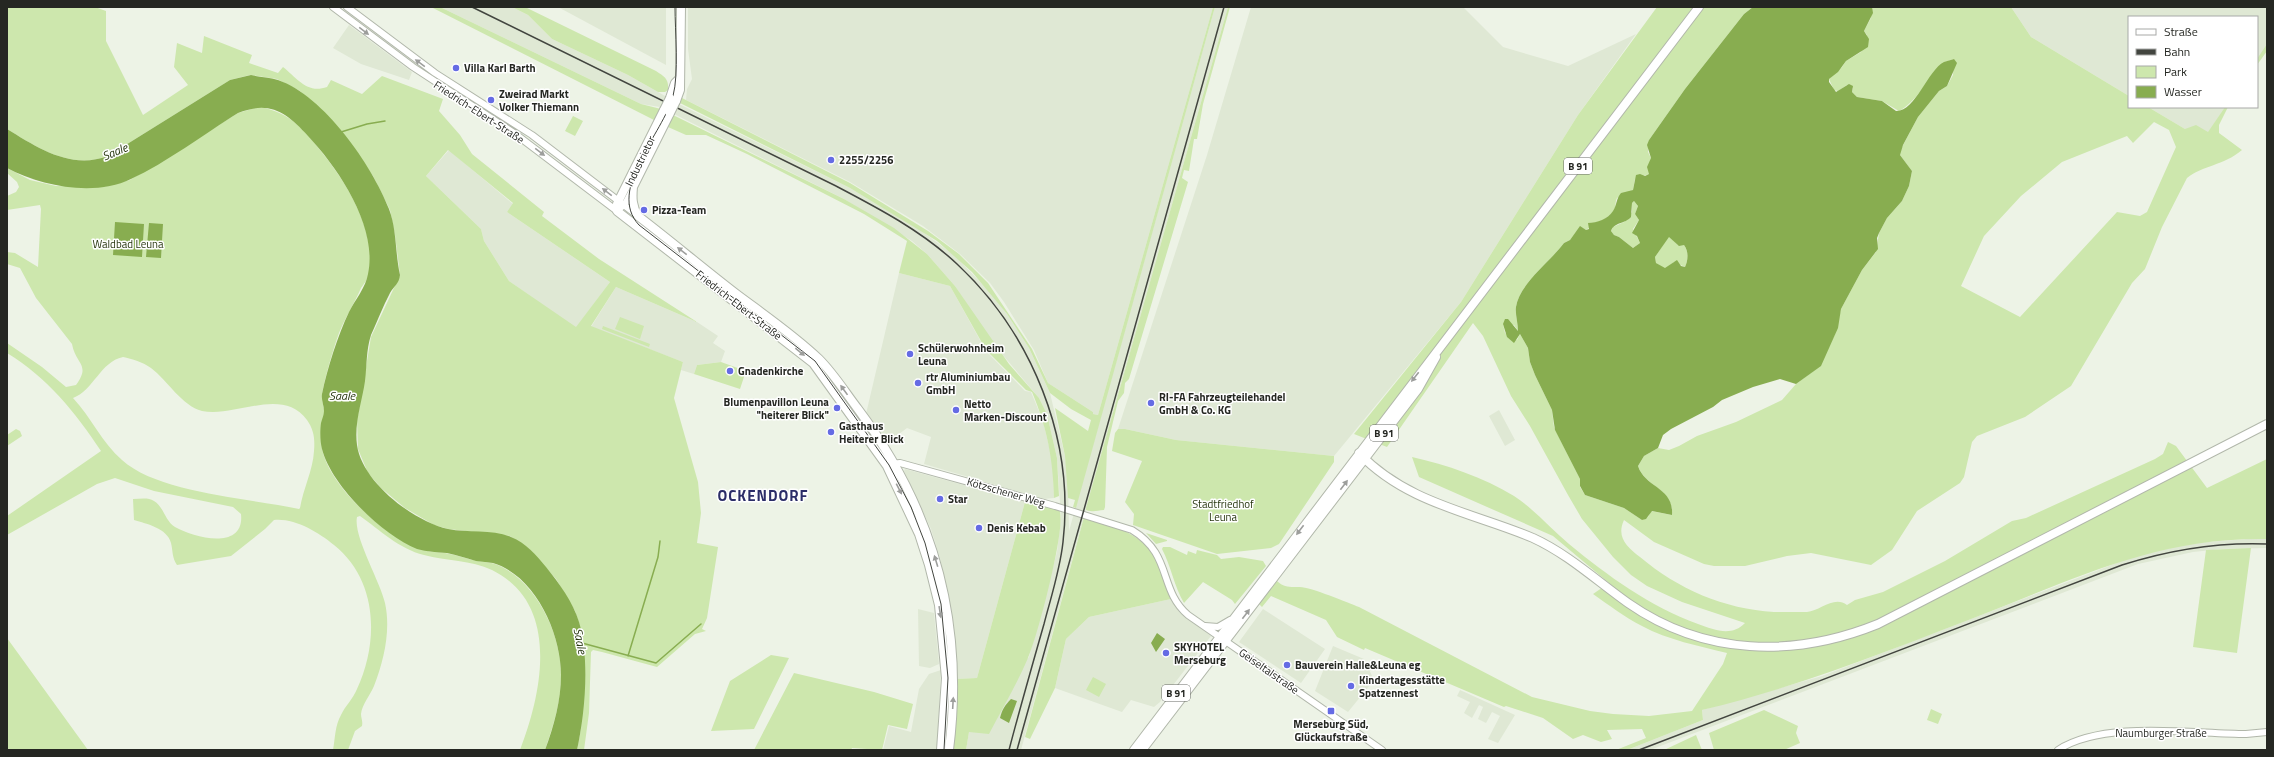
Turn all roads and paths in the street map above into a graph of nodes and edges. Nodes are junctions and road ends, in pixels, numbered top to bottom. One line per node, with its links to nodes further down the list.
1 (333, 7): 8 (street, Friedrich-Ebert-Straße, one-way to 8)
2 (348, 7): 7 (street, Friedrich-Ebert-Straße, one-way to 2)
3 (681, 7): 5 (main road, bridge)
4 (1699, 7): 11 (main road, B 91)
5 (667, 112): 6 (main road, Industrietor); 7 (main road, Industrietor)
6 (633, 187): 7 (street); 9 (main road, Industrietor)
7 (622, 202): 8 (main road, Industrietor); 9 (street, Friedrich-Ebert-Straße)
8 (617, 211): 12 (main road, Friedrich-Ebert-Straße, one-way to 12)
9 (638, 216): 12 (main road, Friedrich-Ebert-Straße, one-way to 9)
10 (2267, 424): 11 (main road)
11 (1361, 456): 14 (main road, B 91, one-way to 14); 16 (main road, B 91, one-way to 11)
12 (891, 465): 13 (street, Kötzschener Weg); 18 (main road, Friedrich-Ebert-Straße, one-way to 12); 19 (main road, Friedrich-Ebert-Straße, one-way to 19)
13 (1125, 527): 15 (street, Geiseltalstraße)
14 (1232, 619): 15 (street); 16 (main road, B 91)
15 (1203, 626): 16 (street, Geiseltalstraße)
16 (1222, 639): 20 (main road, B 91); 21 (main road, B 91); 22 (street, Geiseltalstraße)
17 (2267, 732): 23 (street, Naumburger Straße)
18 (950, 746)
19 (941, 750)
20 (1134, 750)
21 (1142, 750)
22 (1382, 750)
23 (2058, 750)

